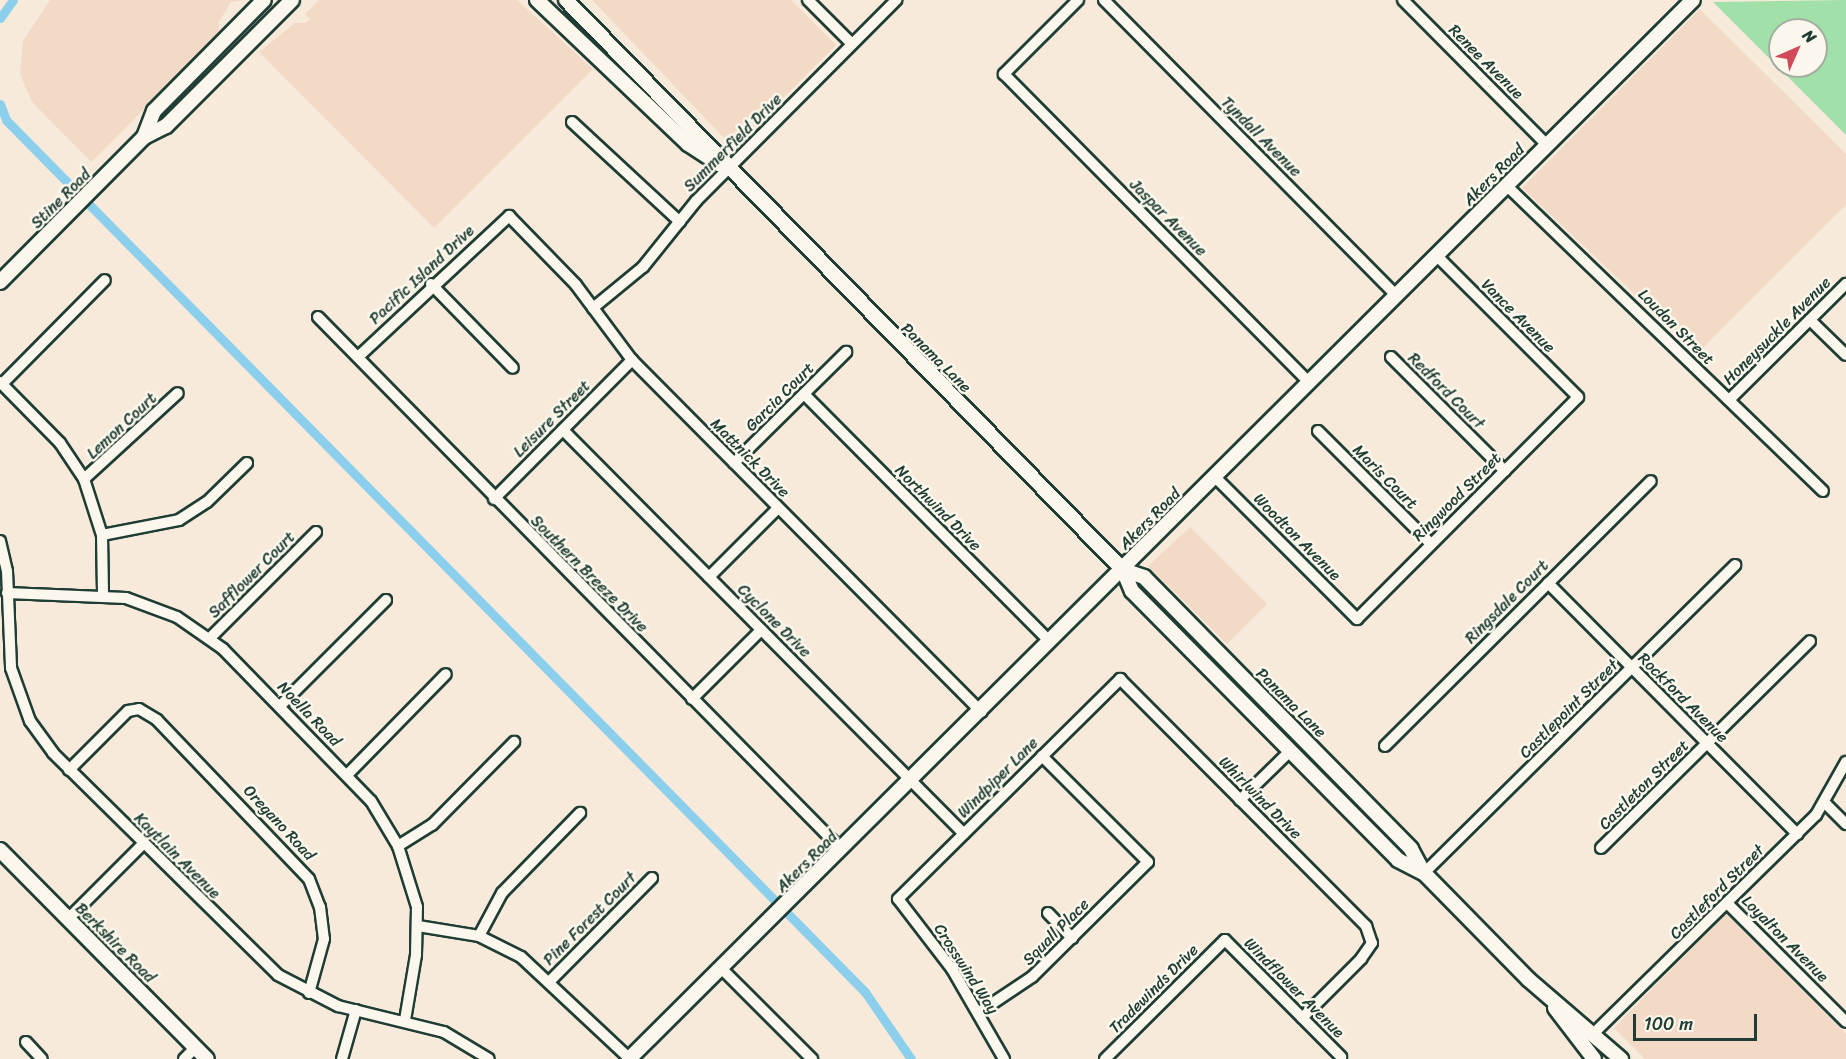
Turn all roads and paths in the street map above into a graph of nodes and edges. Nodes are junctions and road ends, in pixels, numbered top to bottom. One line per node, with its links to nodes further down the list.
1 (264, 0): 16 (main road, Stine Road)
2 (292, 0): 16 (main road, Stine Road)
3 (537, 0): 12 (main road, Panama Lane)
4 (550, 0): 11 (main road)
5 (808, 0): 13 (street)
6 (896, 0): 13 (street, Summerfield Drive)
7 (1078, 0): 38 (street, Jaspar Avenue)
8 (1104, 0): 27 (street, Tyndall Avenue)
9 (1693, 0): 17 (main road, Akers Road)
10 (1406, 1): 17 (street, Renee Avenue)
11 (568, 3): 14 (main road, Panama Lane)
12 (562, 25): 14 (main road); 18 (main road, Panama Lane)
13 (852, 44): 18 (street, Summerfield Drive)
14 (624, 57): 18 (main road, Panama Lane)
15 (572, 122): 21 (street)
16 (144, 137): 24 (main road, Stine Road)
17 (1547, 146): 19 (main road, Akers Road)
18 (727, 170): 21 (street, Summerfield Drive); 59 (main road, Panama Lane)
19 (1507, 186): 22 (main road, Akers Road); 42 (street, Loudon Street)
20 (508, 216): 25 (street, Pacific Island Drive); 28 (street, Mattnick Drive)
21 (680, 222): 28 (street, Summerfield Drive)
22 (1437, 256): 27 (main road, Akers Road); 41 (street, Vance Avenue)
23 (105, 280): 37 (street)
24 (0, 282)
25 (431, 284): 33 (street, Pacific Island Drive); 36 (street)
26 (1846, 284): 30 (street, Honeysuckle Avenue)
27 (1397, 296): 38 (main road, Akers Road)
28 (593, 308): 35 (street, Mattnick Drive)
29 (318, 317): 33 (street, Southern Breeze Drive)
30 (1810, 320): 32 (street); 42 (street, Honeysuckle Avenue)
31 (846, 352): 40 (street, Garcia Court)
32 (1846, 355)
33 (358, 357): 52 (street, Southern Breeze Drive)
34 (1391, 357): 47 (street, Redford Court)
35 (632, 360): 43 (street, Leisure Street); 46 (street, Mattnick Drive)
36 (513, 368)
37 (1, 382): 49 (street)
38 (1310, 382): 48 (main road, Akers Road)
39 (178, 393): 49 (street, Lemon Court)
40 (804, 394): 46 (street, Garcia Court); 69 (street, Northwind Drive)
41 (1578, 397): 47 (street, Ringwood Street)
42 (1729, 400): 51 (street, Loudon Street)
43 (563, 430): 52 (street, Leisure Street); 60 (street, Cyclone Drive)
44 (1318, 431): 57 (street, Maris Court)
45 (247, 463): 55 (street)
46 (734, 463): 53 (street, Mattnick Drive)
47 (1505, 471): 57 (street, Ringwood Street)
48 (1215, 477): 59 (main road, Akers Road); 65 (street, Woodton Avenue)
49 (84, 479): 55 (street)
50 (1651, 481): 61 (street, Ringsdale Court)
51 (1823, 491)
52 (494, 499): 74 (street, Southern Breeze Drive)
53 (778, 507): 60 (street); 76 (street, Mattnick Drive)
54 (316, 532): 67 (street, Safflower Court)
55 (102, 535): 63 (street)
56 (0, 541): 62 (street, Kaytlain Avenue)
57 (1431, 544): 65 (street, Ringwood Street)
58 (1735, 565): 71 (street, Castlepoint Street)
59 (1123, 570): 69 (main road, Akers Road); 80 (main road, Panama Lane); 86 (main road, Panama Lane)
60 (709, 577): 66 (street, Cyclone Drive)
61 (1548, 583): 71 (street, Rockford Avenue); 79 (street, Ringsdale Court)
62 (8, 593): 63 (street, Noella Road); 70 (street, Kaytlain Avenue)
63 (103, 595): 67 (street, Noella Road)
64 (386, 600): 75 (street)
65 (1357, 619)
66 (761, 630): 74 (street); 85 (street, Cyclone Drive)
67 (210, 638): 75 (street, Noella Road)
68 (1810, 641): 78 (street, Castleton Street)
69 (1050, 642): 76 (main road, Akers Road)
70 (4, 650): 83 (street, Kaytlain Avenue)
71 (1632, 668): 78 (street, Rockford Avenue); 98 (street, Castlepoint Street)
72 (446, 674): 84 (street)
73 (1120, 679): 81 (street, Windpiper Lane); 87 (street, Whirlwind Drive)
74 (692, 699): 97 (street, Southern Breeze Drive)
75 (280, 706): 84 (street, Noella Road)
76 (981, 712): 85 (main road, Akers Road)
77 (514, 742): 94 (street)
78 (1707, 743): 92 (street, Rockford Avenue); 95 (street, Castleton Street)
79 (1385, 746)
80 (1291, 750): 86 (main road); 87 (street); 98 (main road, Panama Lane)
81 (1042, 756): 91 (street, Windpiper Lane); 106 (street, Squall Place)
82 (1846, 762): 88 (street, Castleford Street)
83 (69, 770): 93 (street, Kaytlain Avenue); 110 (street, Oregano Road)
84 (347, 775): 94 (street, Noella Road)
85 (911, 781): 91 (street, Cyclone Drive); 97 (main road, Akers Road)
86 (1351, 787): 98 (main road, Panama Lane)
87 (1240, 800): 114 (street, Whirlwind Drive)
88 (1825, 803): 90 (street); 92 (street, Castleford Street)
89 (580, 813): 105 (street)
90 (1846, 825)
91 (964, 834): 100 (street, Windpiper Lane)
92 (1797, 834): 101 (street, Castleford Street)
93 (142, 844): 103 (street); 110 (street, Kaytlain Avenue)
94 (398, 846): 104 (street, Noella Road)
95 (1601, 848)
96 (0, 850): 103 (main road, Berkshire Road)
97 (842, 850): 108 (main road, Akers Road)
98 (1424, 873): 111 (main road, Panama Lane)
99 (652, 878): 109 (street, Pine Forest Court)
100 (898, 899): 113 (street, Crosswind Way)
101 (1728, 903): 116 (street, Loyalton Avenue); 117 (street, Castleford Street)
102 (1047, 913): 106 (street)
103 (69, 919): 119 (main road, Berkshire Road)
104 (418, 926): 105 (street); 115 (street, Noella Road)
105 (479, 936): 109 (street)
106 (1072, 938): 113 (street, Squall Place)
107 (1225, 940): 114 (street, Windflower Avenue); 130 (street, Tradewinds Drive)
108 (723, 970): 127 (main road, Akers Road); 128 (street)
109 (550, 981): 127 (street)
110 (309, 993): 112 (street, Kaytlain Avenue)
111 (1552, 1004): 117 (main road); 131 (main road, Panama Lane)
112 (356, 1010): 115 (street, Kaytlain Avenue); 125 (street)
113 (978, 1013): 129 (street, Crosswind Way)
114 (1302, 1018): 121 (street, Windflower Avenue)
115 (405, 1020): 120 (street, Kaytlain Avenue)
116 (1846, 1022)
117 (1594, 1032): 132 (main road)
118 (26, 1042): 122 (street)
119 (196, 1047): 123 (street); 124 (main road, Berkshire Road)
120 (473, 1054): 126 (street, Kaytlain Avenue)
121 (1341, 1057)
122 (42, 1059)
123 (184, 1059)
124 (207, 1059)
125 (342, 1059)
126 (489, 1059)
127 (630, 1059)
128 (812, 1059)
129 (1004, 1059)
130 (1105, 1059)
131 (1594, 1059)
132 (1621, 1059)

